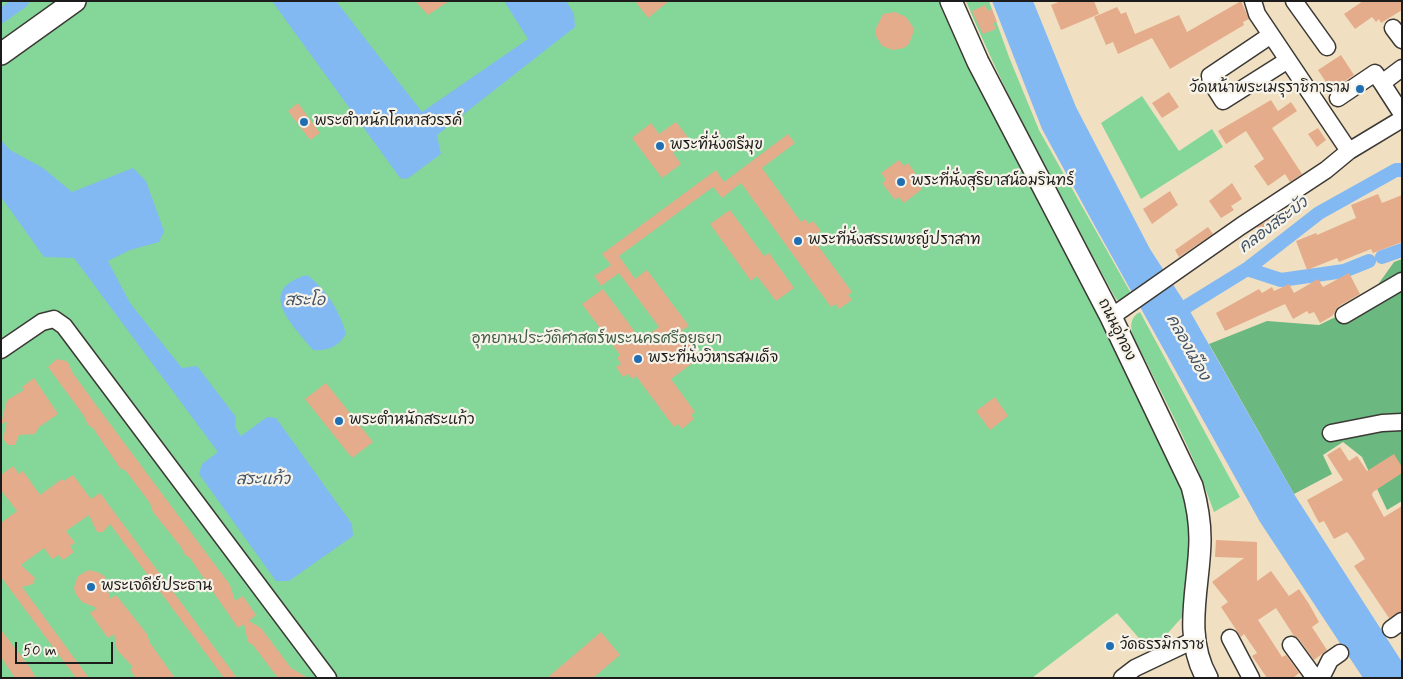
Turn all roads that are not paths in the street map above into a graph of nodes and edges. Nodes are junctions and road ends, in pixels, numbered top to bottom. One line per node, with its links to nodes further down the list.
1 (75, 1): 7 (main road)
2 (951, 1): 16 (main road, ถนนอู่ทอง)
3 (1253, 1): 5 (street)
4 (1294, 1): 6 (street)
5 (1271, 35): 8 (street); 8 (street)
6 (1327, 47)
7 (1, 54)
8 (1288, 60): 14 (street)
9 (1402, 68): 10 (street)
10 (1382, 83): 11 (street); 12 (street)
11 (1338, 98)
12 (1402, 114)
13 (1402, 119): 14 (street)
14 (1349, 151): 16 (street)
15 (1402, 281): 17 (street)
16 (1118, 312): 22 (main road, ถนนอู่ทอง)
17 (1344, 315)
18 (1, 350): 25 (street)
19 (1402, 422): 20 (street)
20 (1331, 433)
21 (1230, 638): 28 (street)
22 (1194, 640): 26 (street); 27 (main road, ถนนอู่ทอง)
23 (1290, 645): 29 (street)
24 (1340, 653): 30 (street)
25 (328, 678)
26 (1122, 678)
27 (1207, 678)
28 (1251, 678)
29 (1315, 678)
30 (1321, 678)

